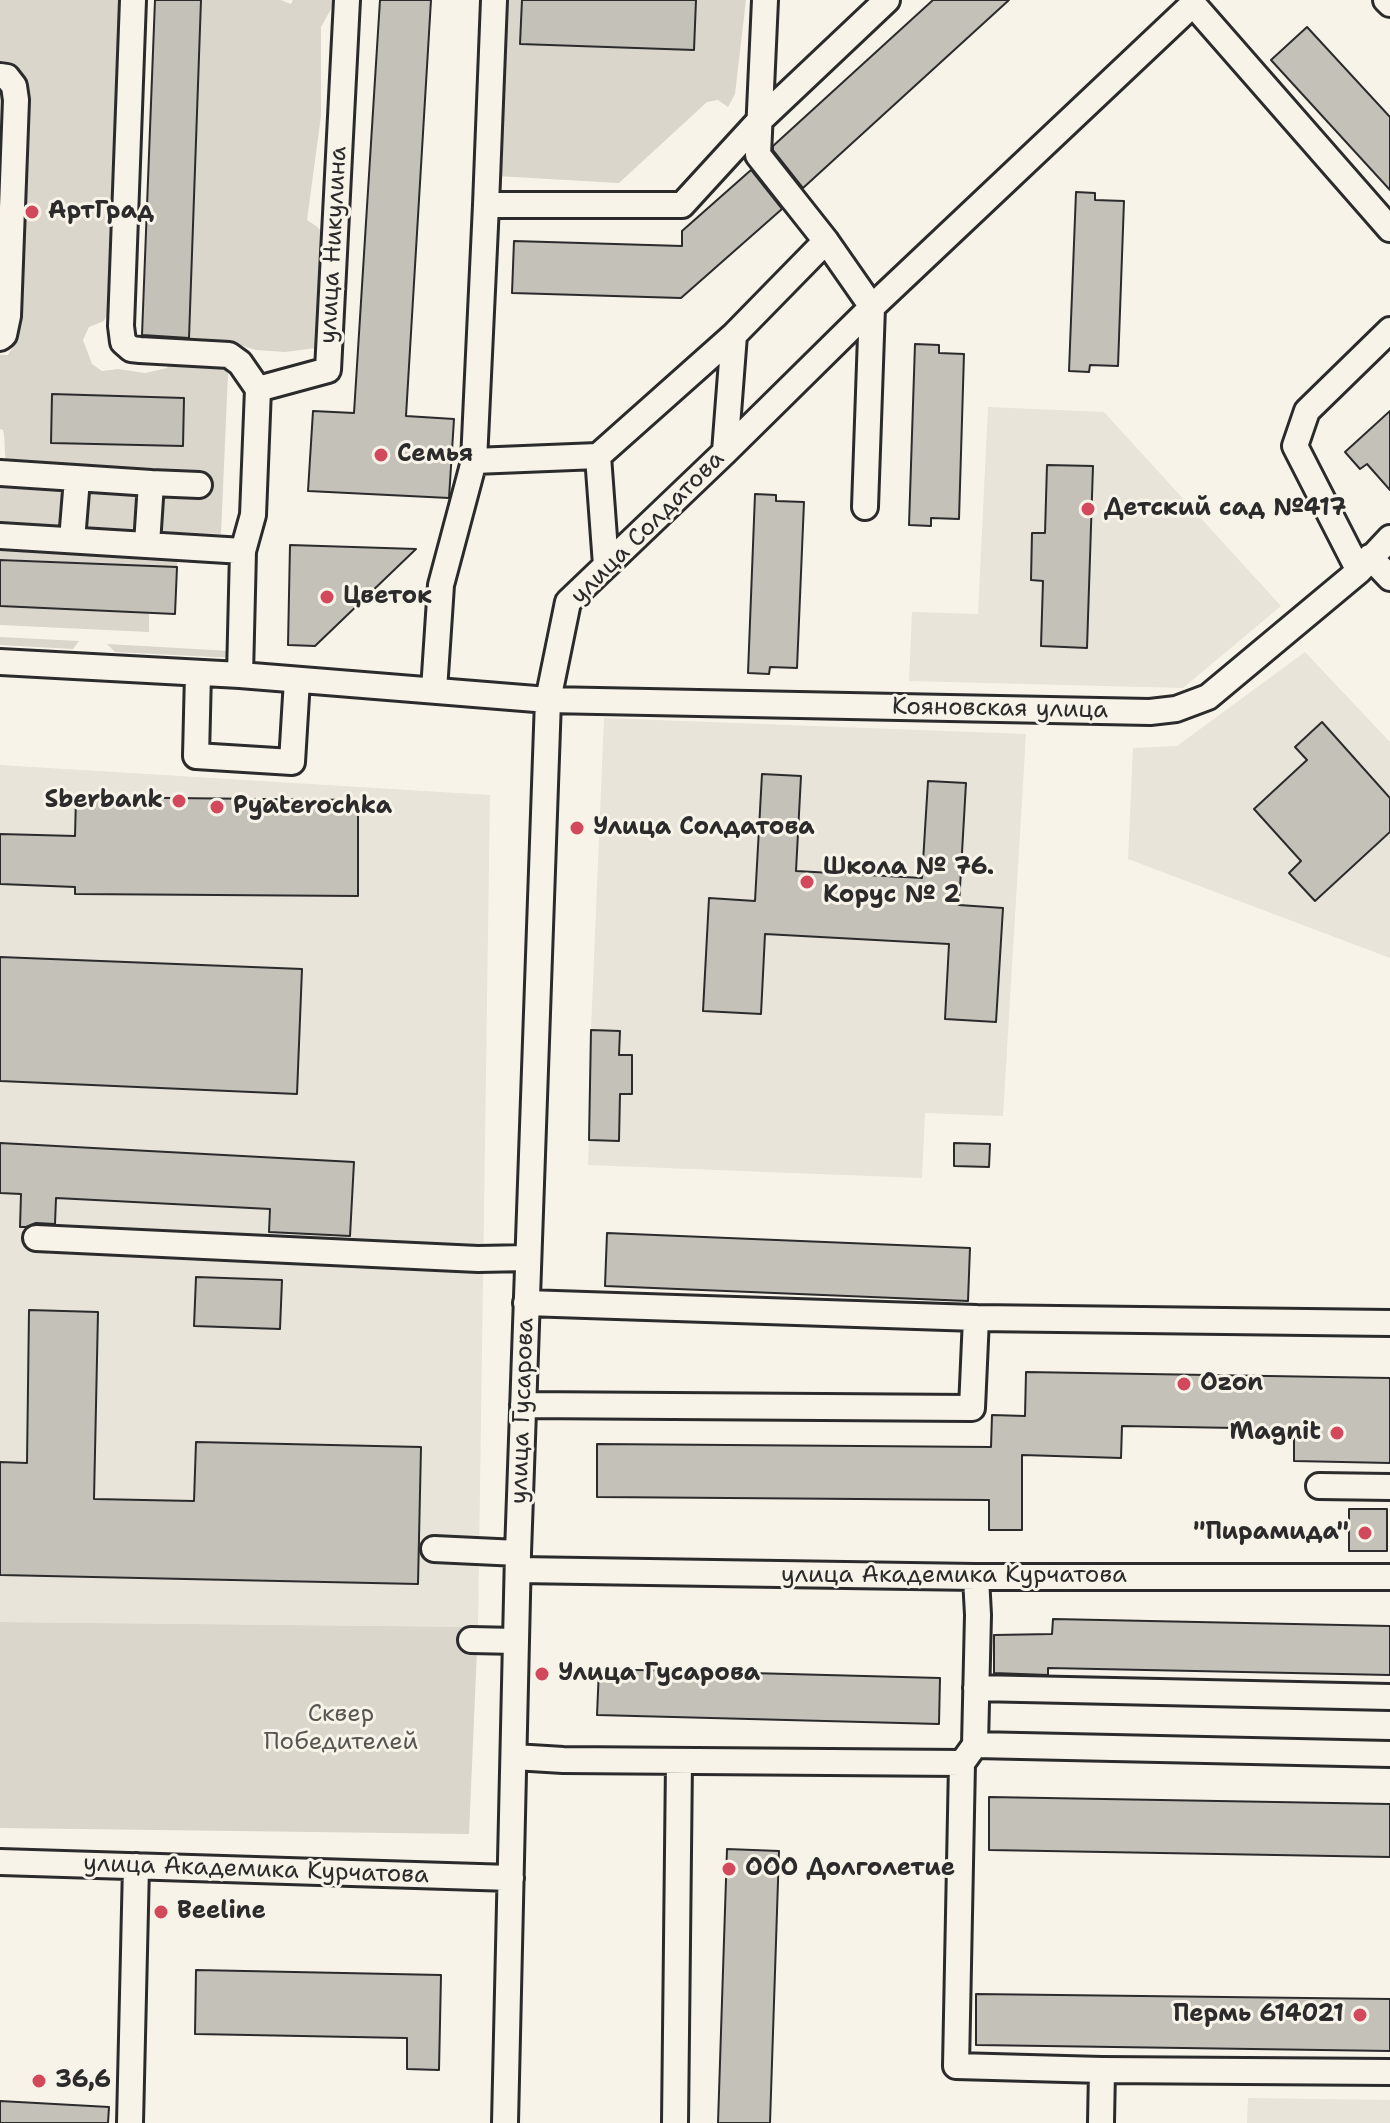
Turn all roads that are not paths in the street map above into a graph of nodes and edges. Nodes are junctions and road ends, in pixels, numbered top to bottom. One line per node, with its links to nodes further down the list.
1 (133, 0): 15 (street)
2 (347, 0): 15 (street, улица Никулина)
3 (494, 0): 8 (street)
4 (765, 0): 7 (street)
5 (887, 0): 7 (street)
6 (0, 76): 14 (street)
7 (759, 121): 8 (street); 10 (street)
8 (486, 205): 18 (street)
9 (1390, 229): 11 (street, улица Солдатова)
10 (826, 241): 11 (street); 13 (street)
11 (872, 307): 16 (street, улица Солдатова); 23 (street)
12 (1390, 330): 29 (street)
13 (734, 335): 16 (street); 17 (street)
14 (0, 338)
15 (258, 389): 28 (street)
16 (725, 452): 30 (street, улица Солдатова)
17 (598, 456): 18 (street); 30 (street)
18 (474, 461): 36 (street)
19 (0, 473): 20 (street)
20 (77, 479): 21 (street); 26 (street)
21 (151, 483): 22 (street); 27 (street)
22 (199, 485)
23 (865, 507)
24 (0, 536): 26 (street)
25 (1390, 538): 29 (street, Кояновская улица)
26 (72, 540): 27 (street)
27 (147, 544): 28 (street)
28 (243, 551): 34 (street)
29 (1364, 564): 31 (street); 37 (street, Кояновская улица)
30 (606, 565): 37 (street, улица Солдатова)
31 (1390, 578)
32 (0, 662): 33 (street)
33 (198, 673): 34 (street); 35 (street)
34 (240, 675): 35 (street)
35 (297, 680): 36 (street)
36 (434, 690): 37 (street)
37 (548, 700): 39 (street, улица Гусарова)
38 (36, 1238): 39 (street)
39 (528, 1258): 40 (street, улица Гусарова)
40 (526, 1303): 41 (street); 43 (street, улица Гусарова)
41 (976, 1318): 42 (street); 43 (street)
42 (1390, 1323)
43 (523, 1405): 47 (street, улица Гусарова)
44 (1319, 1486): 45 (street)
45 (1390, 1487)
46 (434, 1549): 47 (street, улица Академика Курчатова)
47 (518, 1562): 48 (street, улица Академика Курчатова); 51 (street, улица Гусарова)
48 (976, 1577): 49 (street, улица Академика Курчатова); 52 (street)
49 (1390, 1577)
50 (471, 1640): 51 (street)
51 (516, 1641): 56 (street, улица Гусарова)
52 (976, 1688): 53 (street); 54 (street)
53 (1390, 1697)
54 (968, 1754): 55 (street); 57 (street); 61 (street)
55 (1390, 1754)
56 (514, 1757): 57 (street); 60 (street, улица Гусарова)
57 (679, 1761): 65 (street)
58 (0, 1862): 59 (street, улица Академика Курчатова)
59 (136, 1866): 60 (street, улица Академика Курчатова); 63 (street)
60 (511, 1878): 64 (street, улица Гусарова)
61 (1102, 2070): 62 (street); 66 (street)
62 (1390, 2072)
63 (130, 2123)
64 (505, 2123)
65 (675, 2123)
66 (1101, 2123)

